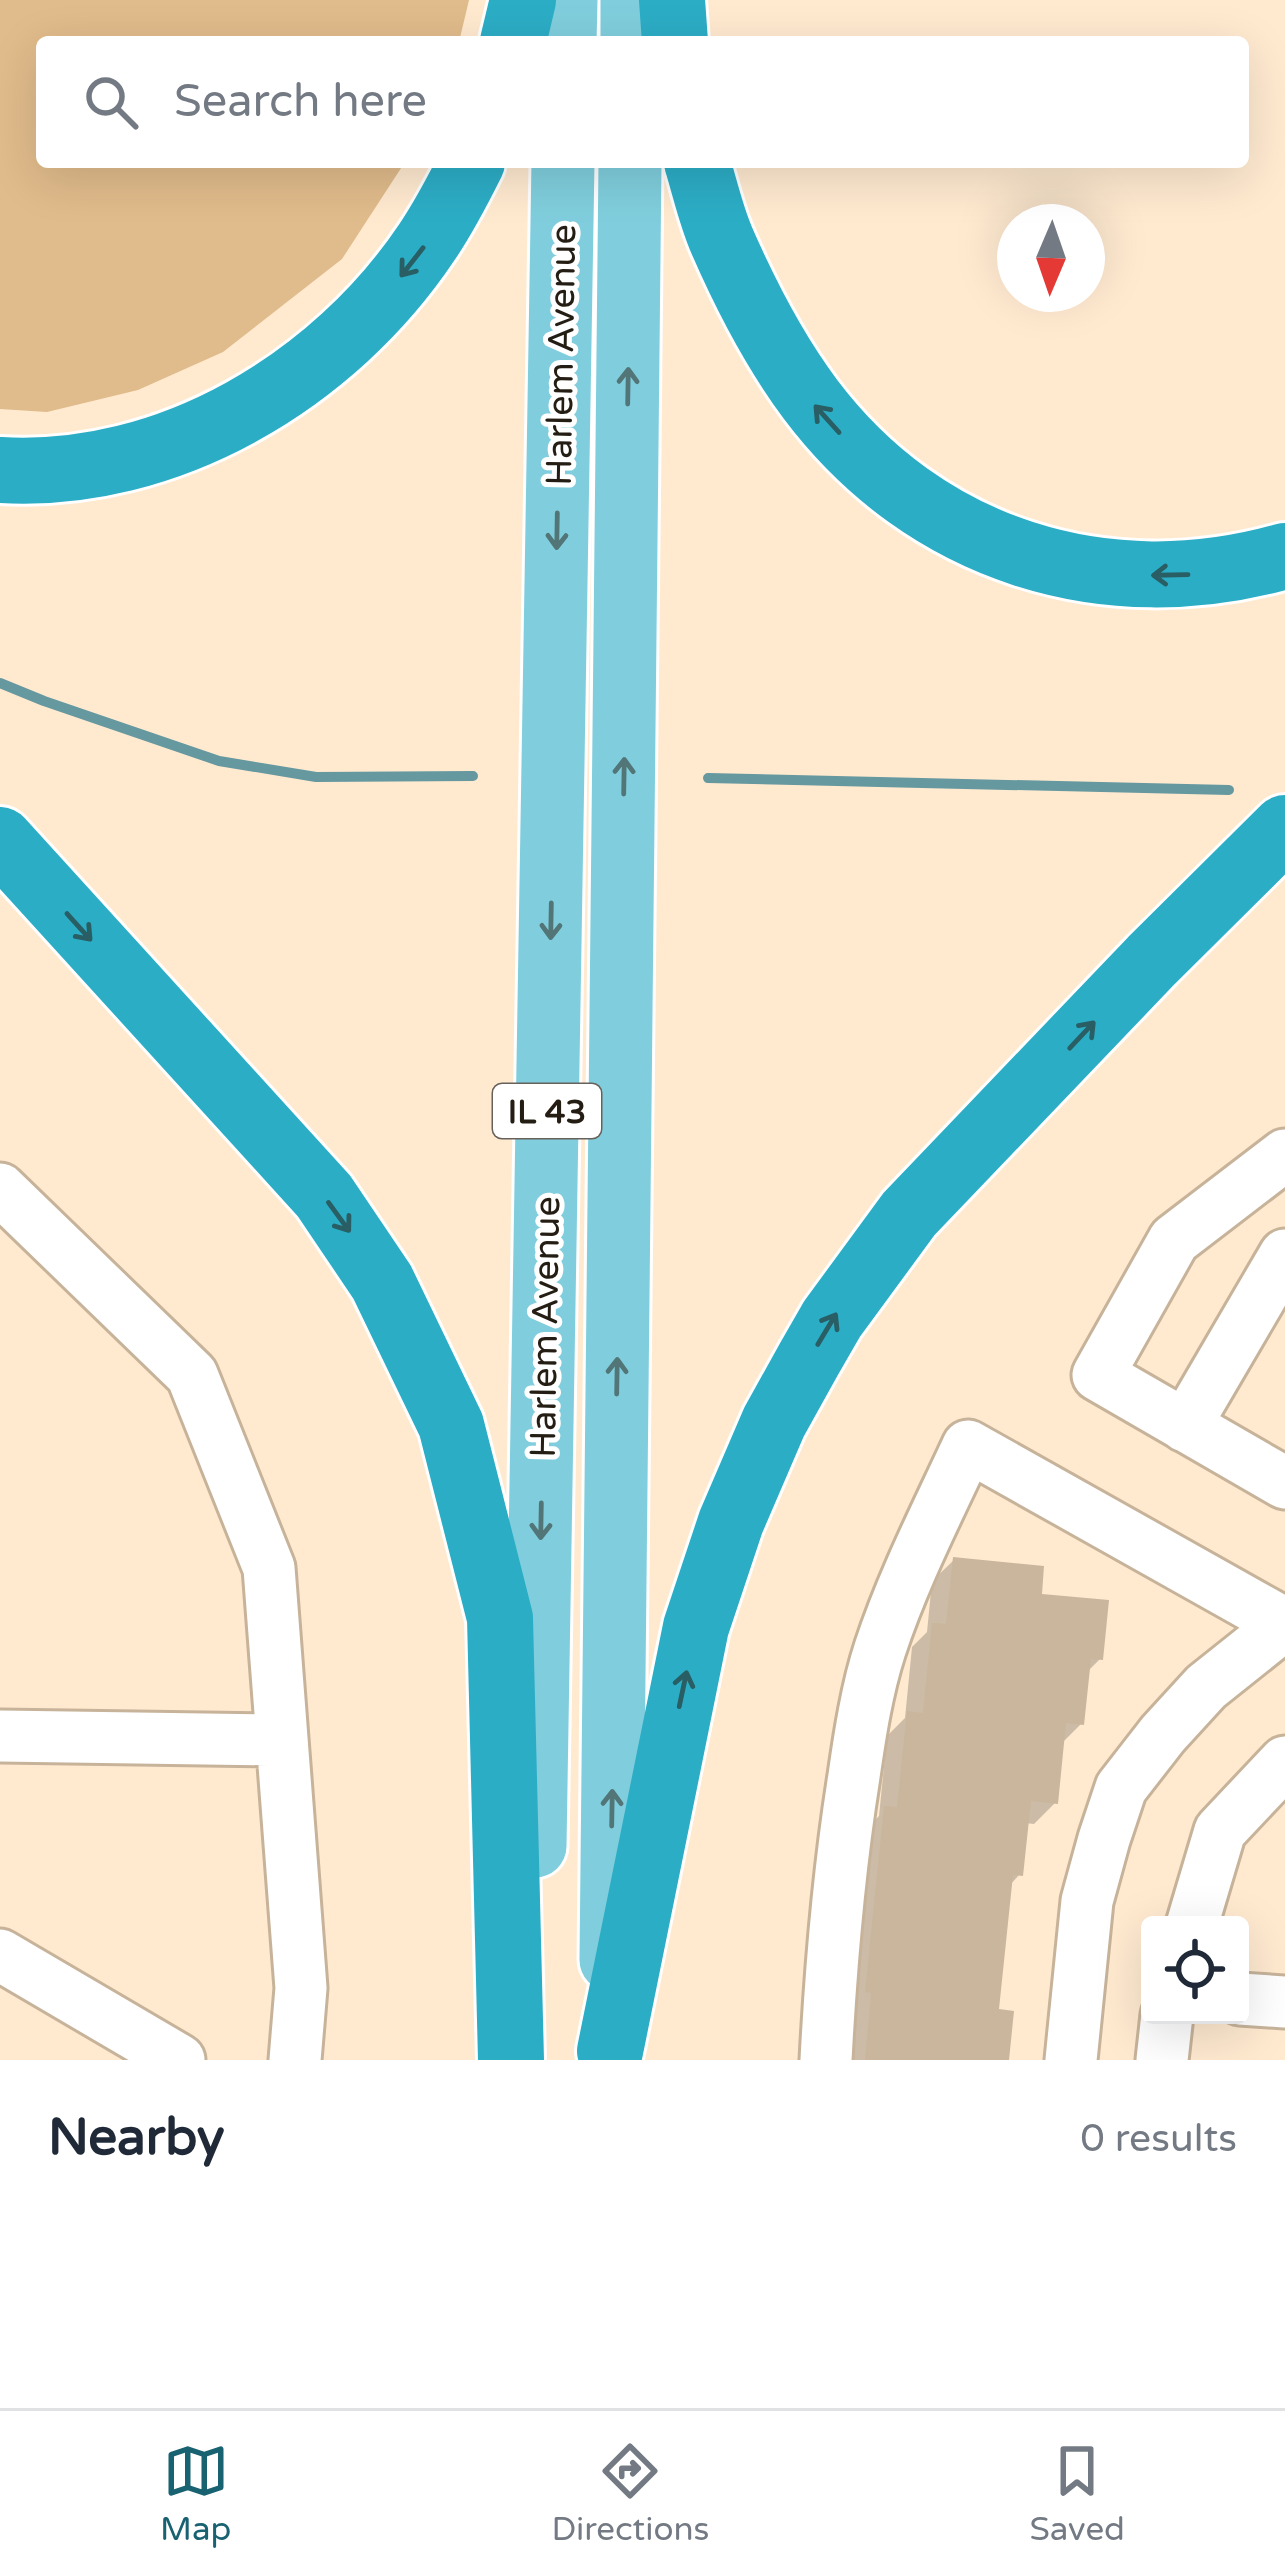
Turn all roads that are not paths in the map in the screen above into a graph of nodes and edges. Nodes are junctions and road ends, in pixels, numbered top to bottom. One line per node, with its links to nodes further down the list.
1 (523, 0): 5 (highway)
2 (566, 0): 6 (main road)
3 (632, 0): 7 (main road)
4 (672, 0): 8 (highway)
5 (514, 36)
6 (566, 36)
7 (632, 36)
8 (675, 36)
9 (469, 168): 13 (highway, one-way to 13)
10 (563, 168): 36 (main road, Harlem Avenue / IL 43, one-way to 36)
11 (630, 168): 32 (main road, Harlem Avenue / IL 43, one-way to 11)
12 (699, 168): 14 (highway, one-way to 12)
13 (0, 470)
14 (1285, 556)
15 (1285, 828): 32 (highway, one-way to 15)
16 (0, 840): 35 (highway, one-way to 35)
17 (1285, 1155): 21 (street)
18 (0, 1189): 19 (street)
19 (25, 1237): 25 (street)
20 (1285, 1255): 21 (street)
21 (1185, 1426): 22 (street)
22 (1285, 1482)
23 (1285, 1624): 37 (street); 38 (street)
24 (0, 1736): 25 (street)
25 (282, 1740): 34 (street)
26 (1285, 1762): 27 (street)
27 (1195, 1916)
28 (0, 1955): 33 (street)
29 (1249, 2000): 30 (street)
30 (1285, 2002)
31 (1166, 2024): 39 (street)
32 (610, 2055)
33 (179, 2060)
34 (295, 2060)
35 (512, 2060)
36 (532, 2060)
37 (826, 2060)
38 (1071, 2060)
39 (1162, 2060)

